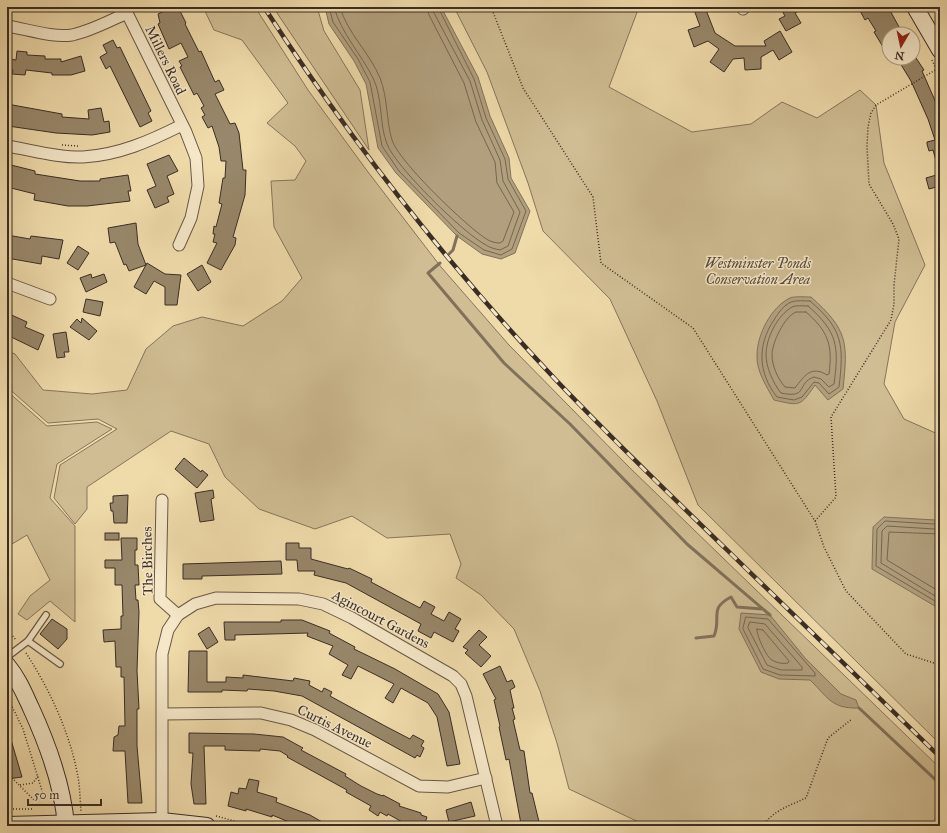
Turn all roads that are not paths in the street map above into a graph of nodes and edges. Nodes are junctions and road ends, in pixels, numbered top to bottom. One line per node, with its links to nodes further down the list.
1 (915, 7): 4 (street)
2 (125, 10): 3 (street); 5 (street, Millers Road)
3 (7, 26)
4 (940, 50)
5 (182, 126): 6 (street); 7 (street, Millers Road)
6 (7, 146)
7 (179, 245)
8 (7, 283): 9 (street)
9 (50, 299)
10 (162, 500): 12 (street, The Birches)
11 (46, 615): 13 (lane)
12 (178, 615): 17 (street, Agincourt Gardens); 18 (street, Agincourt Gardens)
13 (28, 641): 14 (lane); 15 (lane)
14 (7, 657)
15 (60, 664)
16 (7, 665): 21 (street)
17 (163, 714): 18 (street, Curtis Avenue); 19 (street, Agincourt Gardens)
18 (486, 778): 23 (street, Agincourt Gardens)
19 (162, 820): 21 (street); 22 (street)
20 (7, 825): 21 (street)
21 (66, 825)
22 (208, 826)
23 (497, 826)

